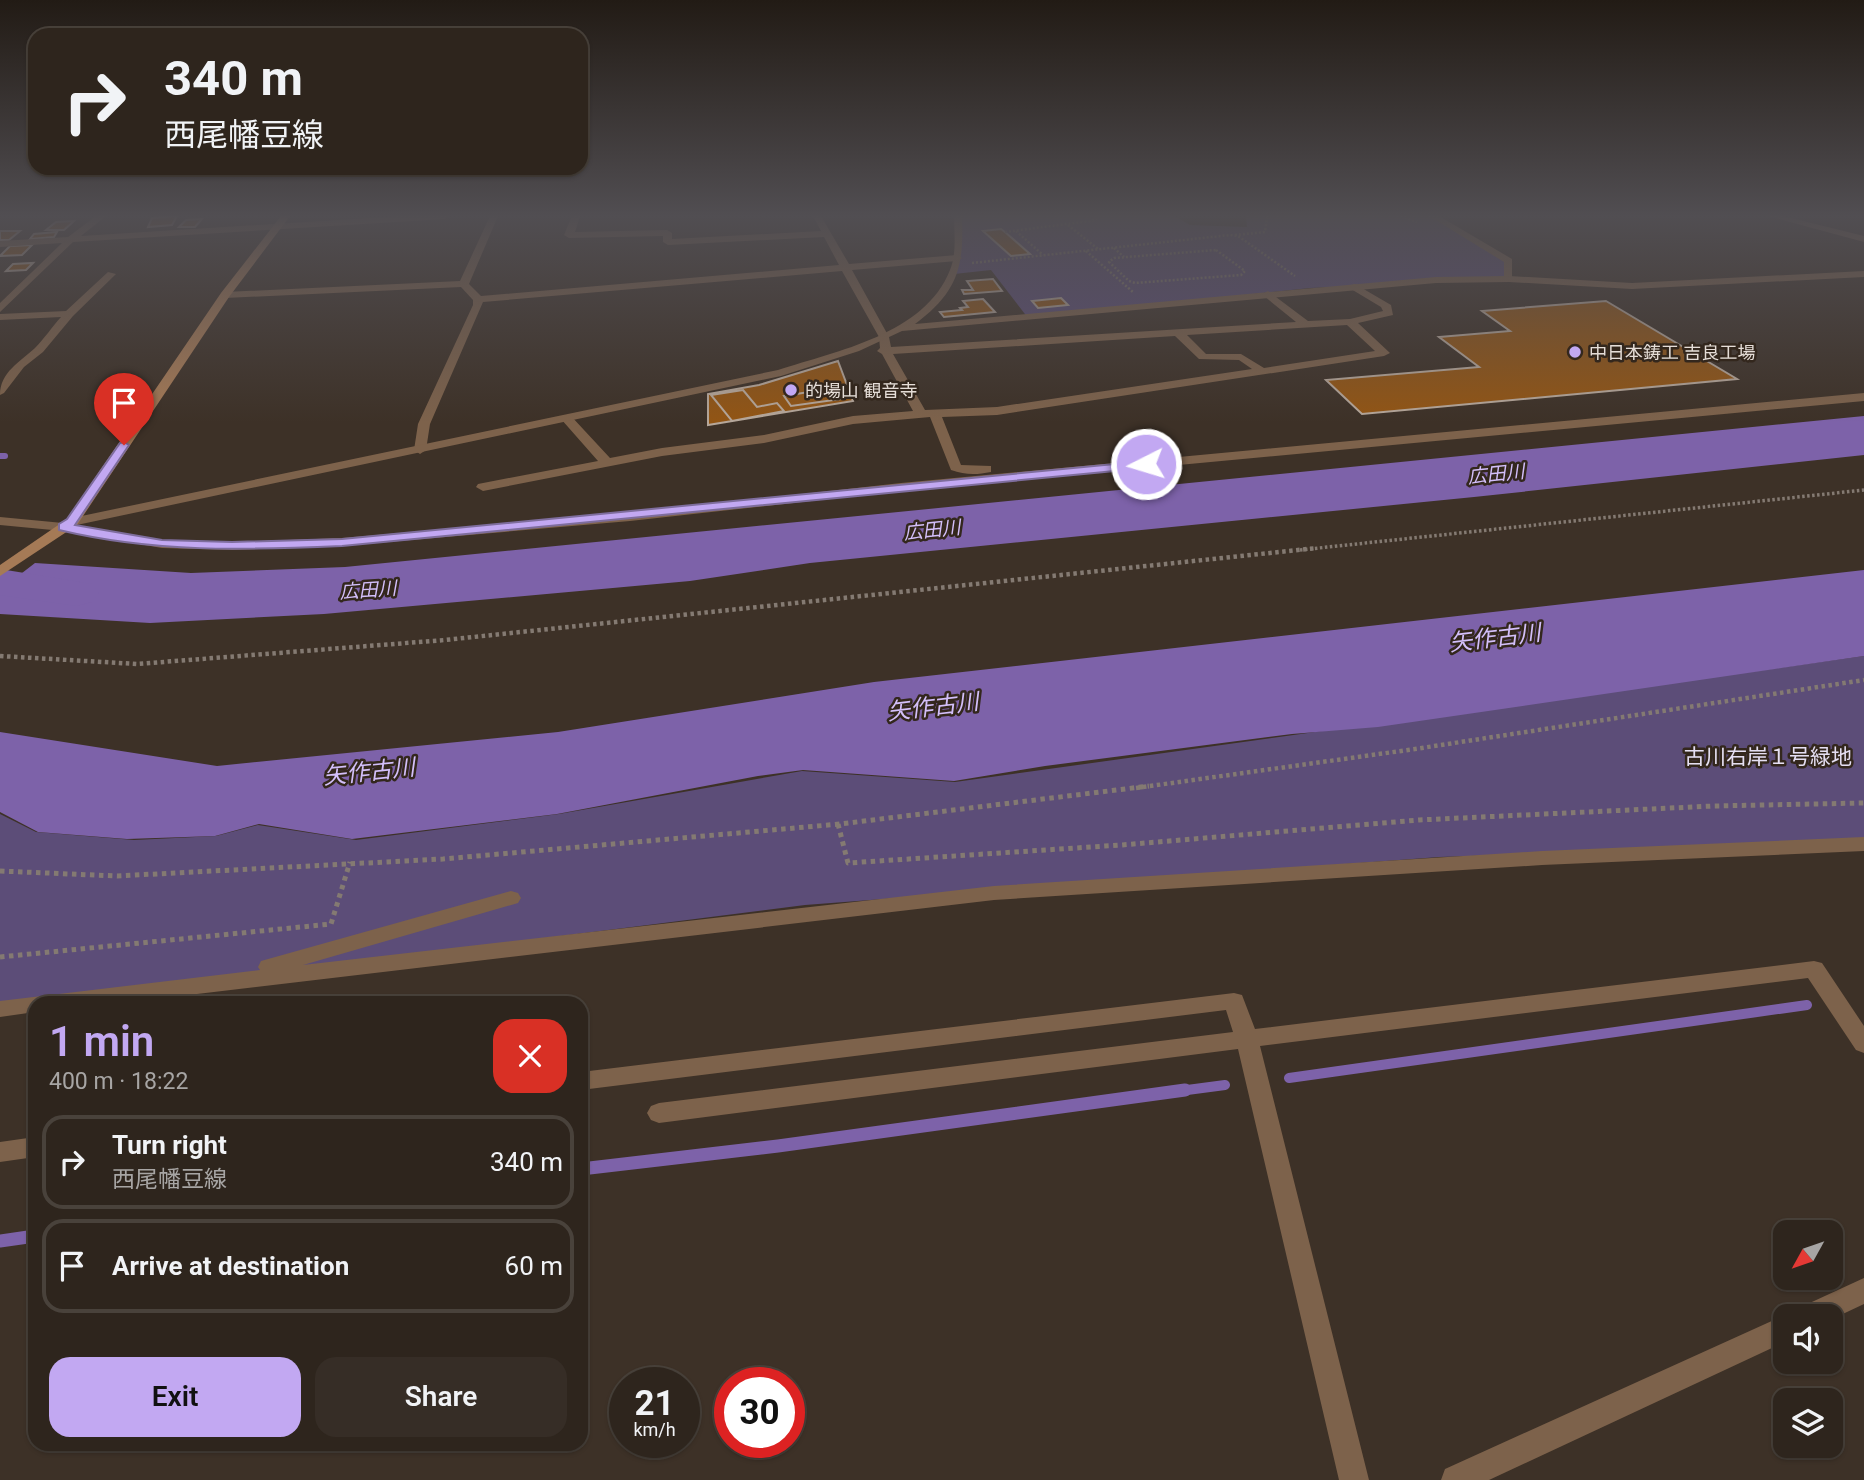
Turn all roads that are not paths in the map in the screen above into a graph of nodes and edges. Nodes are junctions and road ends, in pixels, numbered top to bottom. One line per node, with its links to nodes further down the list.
1 (24, 285): 16 (street)
2 (99, 285): 17 (street)
3 (233, 285): 14 (main road)
4 (441, 285): 14 (street)
5 (465, 285): 15 (street)
6 (638, 285): 15 (street)
7 (855, 285): 23 (street)
8 (947, 285): 21 (street)
9 (1377, 285): 12 (street)
10 (1616, 285): 11 (street)
11 (1650, 285)
12 (1355, 287): 13 (street); 19 (street)
13 (1268, 294): 20 (street); 21 (street)
14 (225, 295): 38 (main road)
15 (478, 299): 33 (street)
16 (0, 309)
17 (69, 314): 18 (street); 25 (street)
18 (0, 317)
19 (1350, 322): 20 (street); 27 (street)
20 (1306, 325): 22 (street)
21 (900, 328): 23 (street)
22 (1179, 334): 24 (street); 27 (street)
23 (884, 337): 24 (street); 32 (street)
24 (883, 351): 30 (street)
25 (20, 365): 26 (street); 28 (street)
26 (0, 366)
27 (1262, 371): 31 (street)
28 (0, 391)
29 (1864, 397): 35 (street)
30 (920, 414): 31 (street); 34 (street)
31 (935, 414): 35 (street)
32 (566, 419): 33 (street); 34 (street)
33 (420, 450): 38 (street)
34 (606, 462): 36 (street)
35 (1090, 470): 38 (street)
36 (483, 487)
37 (0, 521): 38 (street)
38 (67, 524): 39 (main road)
39 (0, 572)
40 (1864, 844): 42 (street)
41 (511, 898): 42 (street)
42 (218, 981): 43 (street)
43 (101, 996)
44 (28, 1005): 45 (street)
45 (0, 1009)
46 (1247, 1040): 47 (street); 48 (street); 49 (street); 55 (street)
47 (1864, 1044)
48 (588, 1079)
49 (659, 1113)
50 (28, 1148): 51 (street)
51 (0, 1152)
52 (1864, 1292): 53 (street)
53 (1838, 1304)
54 (1773, 1334): 56 (street)
55 (1354, 1480)
56 (1456, 1480)

